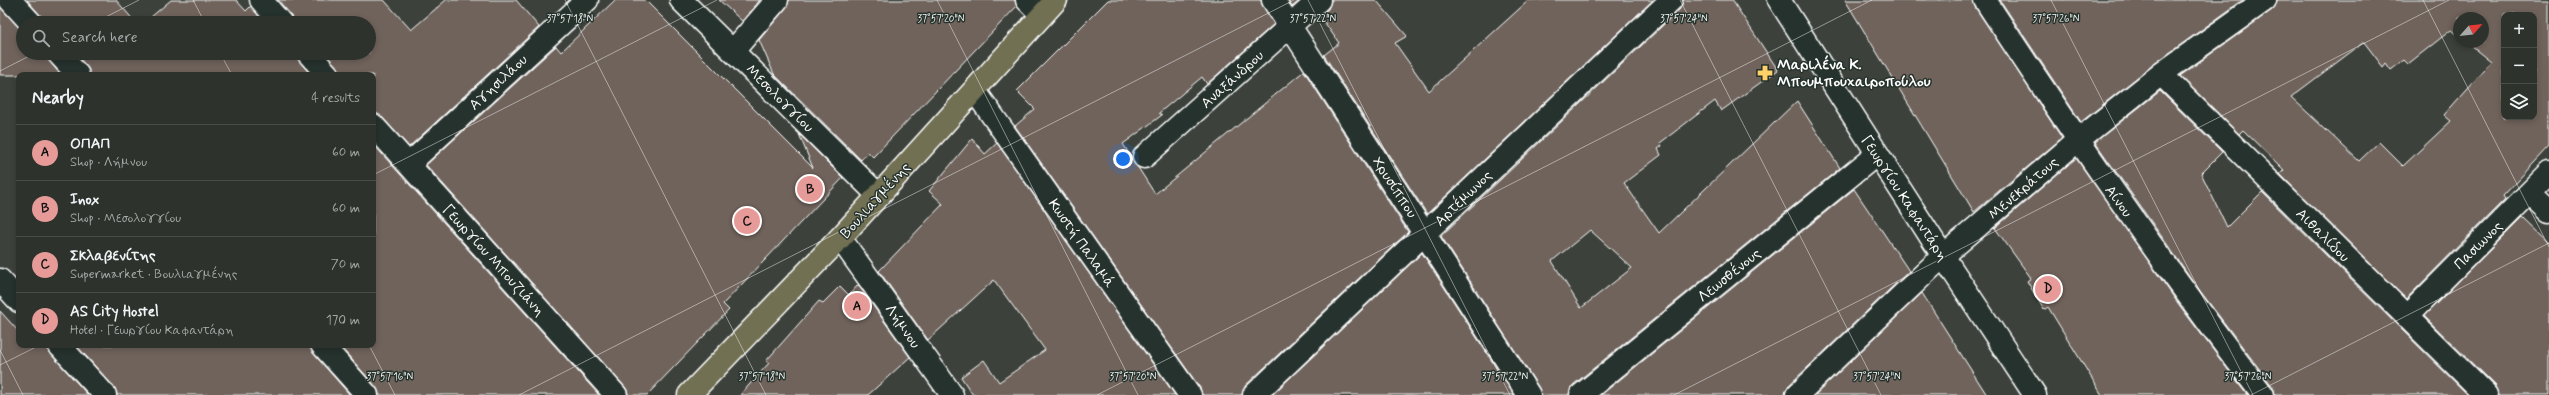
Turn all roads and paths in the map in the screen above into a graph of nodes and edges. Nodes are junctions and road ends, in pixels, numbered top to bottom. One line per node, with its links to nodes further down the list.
1 (10, 0): 13 (street)
2 (261, 0): 14 (street)
3 (587, 0): 27 (street, Αγησιλάου)
4 (681, 0): 16 (street, Μεσολογγίου)
5 (777, 0): 16 (street)
6 (1273, 0): 15 (street, Χρυσίππου)
7 (1319, 0): 15 (street, Αναξάνδρου)
8 (1671, 0): 32 (street, Αρτέμωνος)
9 (1779, 0): 25 (street, Γεωργίου Καφαντάρη)
10 (1985, 0): 24 (street, Αίνου)
11 (2265, 0): 21 (street, Μενεκράτους)
12 (1042, 5): 22 (main road, Βουλιαγμένης)
13 (25, 16)
14 (276, 16)
15 (1290, 26): 26 (street, Αναξάνδρου); 32 (street, Χρυσίππου)
16 (733, 51): 30 (street, Μεσολογγίου)
17 (64, 60): 19 (street)
18 (314, 60): 20 (street)
19 (75, 72)
20 (325, 72)
21 (2160, 74): 24 (street, Μενεκράτους); 37 (street, Αιθαλίδου)
22 (974, 91): 30 (main road, Βουλιαγμένης); 45 (street, Κωστή Παλαμά)
23 (376, 128): 27 (street, Γεωργίου Μπουζιάνη)
24 (2077, 141): 34 (street, Μενεκράτους); 51 (street, Αίνου)
25 (1877, 154): 34 (street, Γεωργίου Καφαντάρη); 48 (street, Λεωσθένους)
26 (1144, 157)
27 (409, 164): 42 (street, Γεωργίου Μπουζιάνη)
28 (2549, 173): 29 (street, Πασιωνος)
29 (2530, 193): 31 (street); 37 (street, Πασιωνος)
30 (879, 196): 33 (main road, Βουλιαγμένης)
31 (2549, 211)
32 (1425, 235): 46 (street, Αρτέμωνος); 47 (street, Χρυσίππου)
33 (840, 238): 43 (main road, Βουλιαγμένης); 44 (street, Λήμνου)
34 (1942, 256): 49 (street, Μενεκράτους); 50 (street, Γεωργίου Καφαντάρη)
35 (0, 280): 36 (street)
36 (16, 298)
37 (2406, 317): 52 (street, Αιθαλίδου)
38 (62, 348): 40 (street)
39 (325, 348): 41 (street)
40 (105, 395)
41 (367, 395)
42 (616, 395)
43 (689, 395)
44 (952, 395)
45 (1190, 395)
46 (1254, 395)
47 (1529, 395)
48 (1581, 395)
49 (1797, 395)
50 (2035, 395)
51 (2263, 395)
52 (2486, 395)

